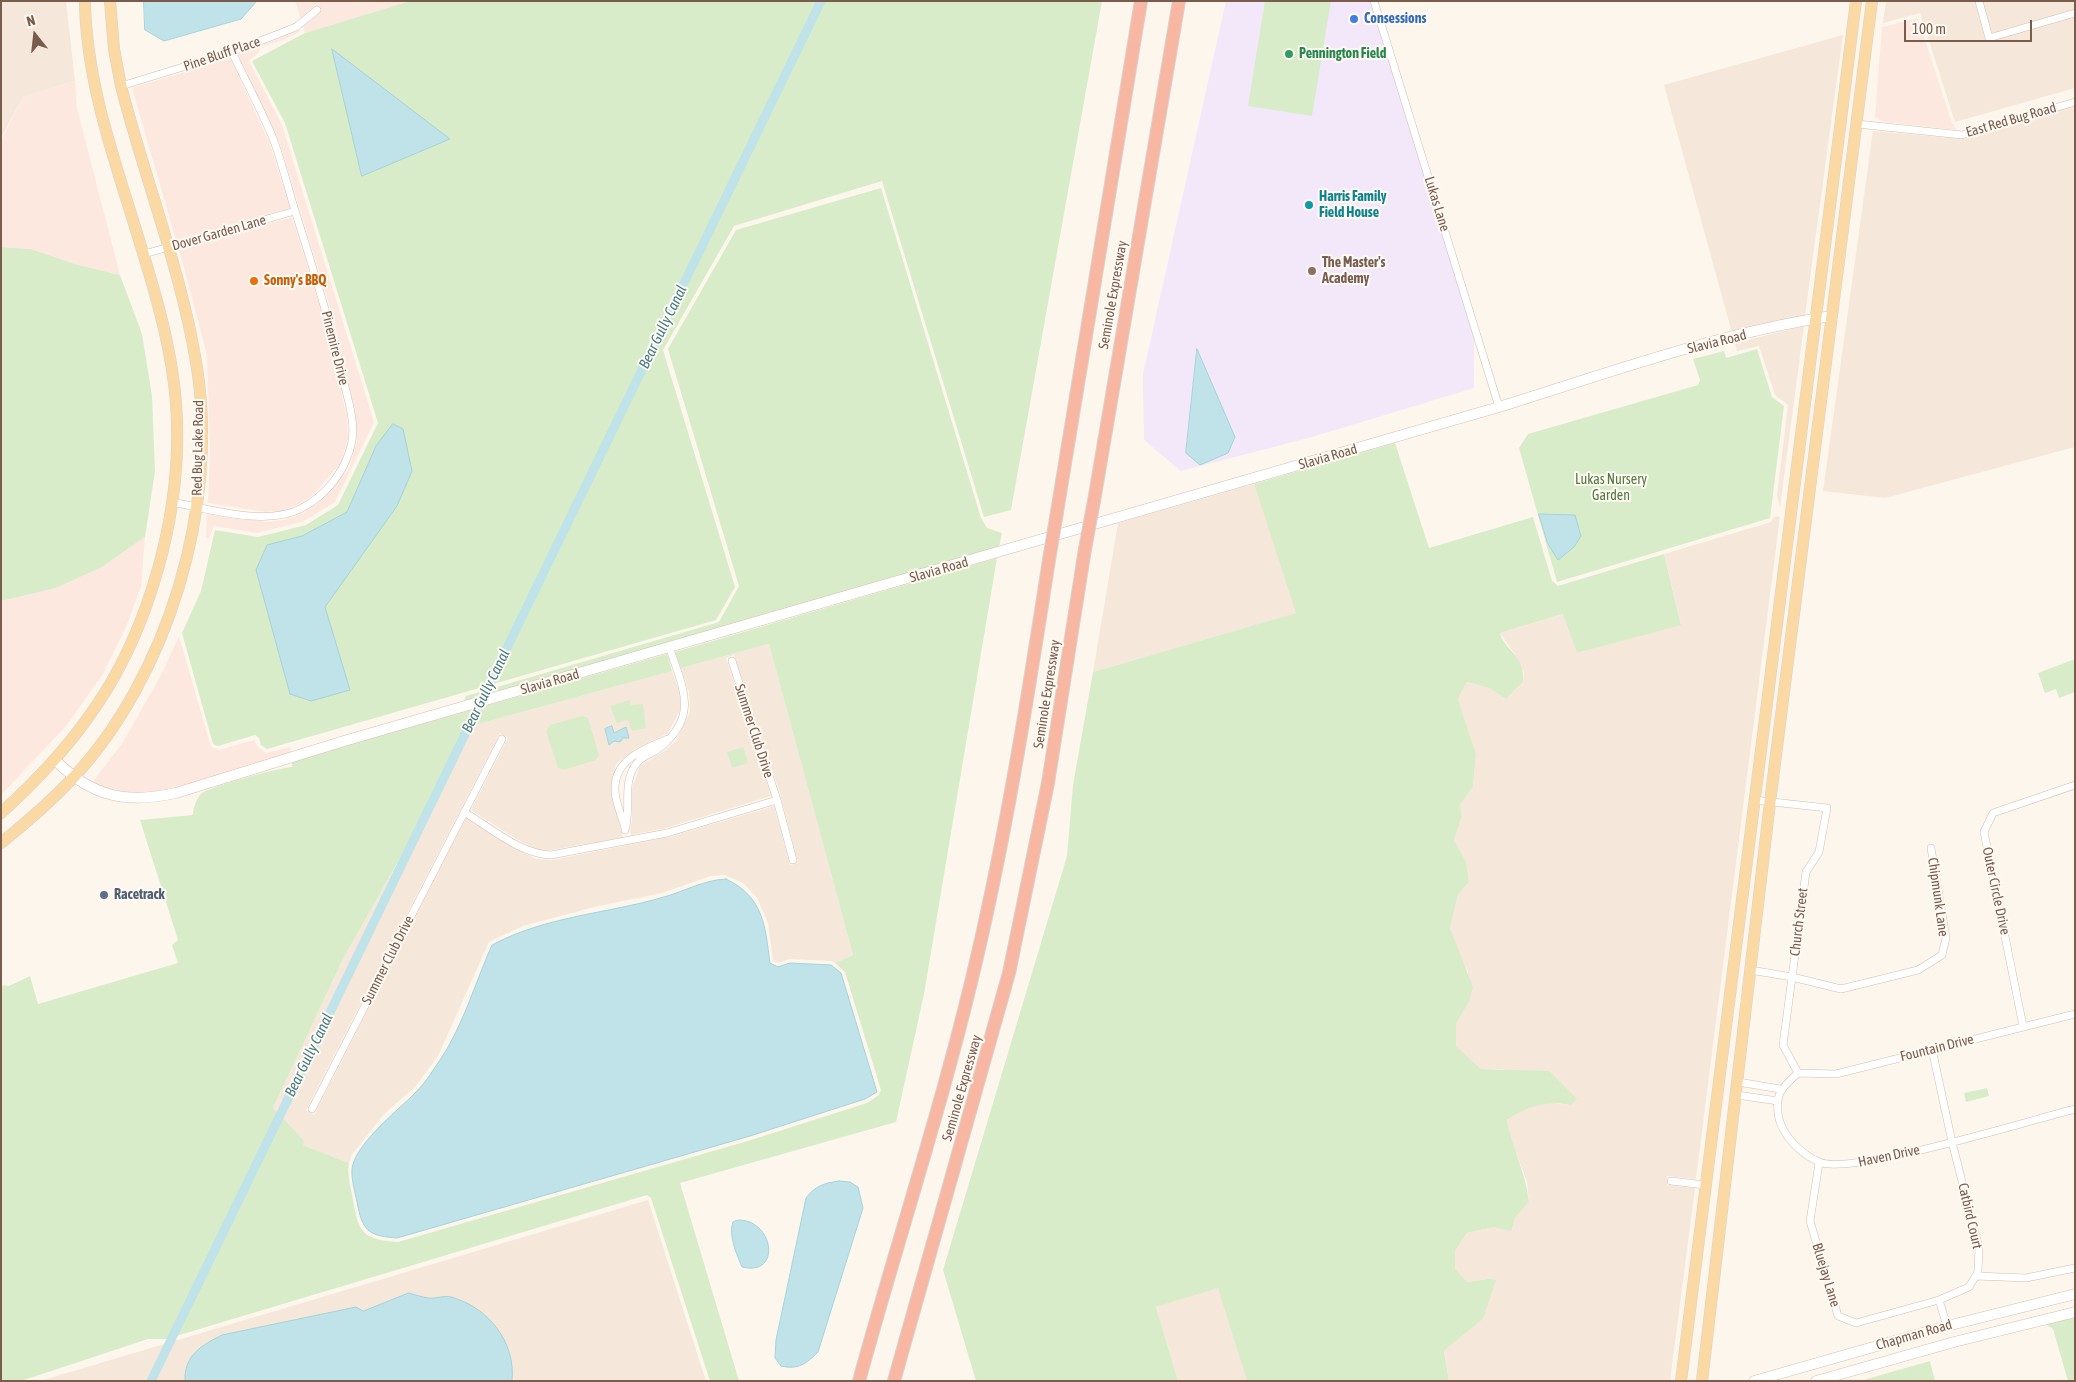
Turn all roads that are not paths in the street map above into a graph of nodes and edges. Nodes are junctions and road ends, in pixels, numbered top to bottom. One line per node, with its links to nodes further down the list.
1 (85, 1): 19 (main road, Red Bug Lake Road)
2 (110, 1): 14 (main road, Red Bug Lake Road)
3 (1141, 1): 64 (highway, Seminole Expressway, bridge)
4 (1178, 1): 65 (highway, Seminole Expressway, bridge)
5 (1374, 1): 22 (street, Lukas Lane)
6 (1856, 1): 11 (main road)
7 (1872, 1): 13 (main road)
8 (1978, 1): 10 (street)
9 (317, 10): 12 (street, Pine Bluff Place)
10 (2075, 13)
11 (1854, 19): 13 (main road); 21 (main road)
12 (232, 52): 14 (street, Pine Bluff Place); 17 (street, Pinemire Drive)
13 (1865, 59): 16 (main road)
14 (121, 86): 18 (main road, Red Bug Lake Road)
15 (2075, 102): 16 (street, East Red Bug Road)
16 (1857, 124): 20 (main road)
17 (295, 211): 18 (street, Dover Garden Lane); 24 (street, Pinemire Drive)
18 (168, 247): 19 (street, Dover Garden Lane); 24 (main road, Red Bug Lake Road)
19 (144, 254): 23 (main road, Red Bug Lake Road)
20 (1832, 316): 21 (street, Slavia Road); 34 (main road)
21 (1816, 319): 22 (street, Slavia Road); 33 (main road)
22 (1499, 407): 25 (street, Slavia Road)
23 (172, 502): 24 (street, Pinemire Drive); 29 (main road, Red Bug Lake Road)
24 (197, 506): 30 (main road, Red Bug Lake Road)
25 (670, 648): 27 (street); 30 (street, Slavia Road)
26 (732, 661): 32 (street, Summer Club Drive)
27 (670, 738): 37 (street); 37 (street)
28 (502, 739): 35 (street, Summer Club Drive)
29 (55, 760): 30 (street, Slavia Road); 36 (main road, Red Bug Lake Road)
30 (73, 778): 39 (main road, Red Bug Lake Road)
31 (2075, 785): 45 (street, Outer Circle Drive)
32 (777, 800): 38 (street); 41 (street, Summer Club Drive)
33 (1754, 800): 34 (street, Church Street); 57 (main road)
34 (1770, 802): 42 (main road); 43 (street, Church Street)
35 (464, 812): 38 (street); 52 (street, Summer Club Drive)
36 (1, 813)
37 (625, 830): 38 (street)
38 (628, 840)
39 (1, 843)
40 (1931, 848): 43 (street, Chipmunk Lane)
41 (793, 860)
42 (1750, 970): 43 (street, Chipmunk Lane); 48 (main road)
43 (1792, 977): 47 (street, Church Street)
44 (2075, 1014): 45 (street, Fountain Drive)
45 (2023, 1026): 46 (street, Fountain Drive)
46 (1932, 1049): 47 (street, Fountain Drive); 54 (street, Catbird Court)
47 (1798, 1074): 49 (street)
48 (1738, 1082): 49 (street); 50 (main road)
49 (1780, 1089): 51 (street)
50 (1737, 1095): 51 (street); 67 (main road)
51 (1778, 1101): 55 (street)
52 (312, 1108)
53 (2075, 1109): 54 (street, Haven Drive)
54 (1952, 1142): 55 (street, Haven Drive); 59 (street, Catbird Court)
55 (1819, 1163): 61 (street, Bluejay Lane)
56 (1671, 1181): 57 (street)
57 (1705, 1185): 66 (main road)
58 (2075, 1268): 59 (street)
59 (1976, 1276): 61 (street)
60 (2075, 1294): 63 (street, Chapman Road)
61 (1939, 1300): 63 (street)
62 (2075, 1312): 69 (street, Chapman Road)
63 (1947, 1326): 68 (street, Chapman Road)
64 (859, 1381)
65 (894, 1381)
66 (1681, 1381)
67 (1702, 1381)
68 (1754, 1381)
69 (1816, 1381)

